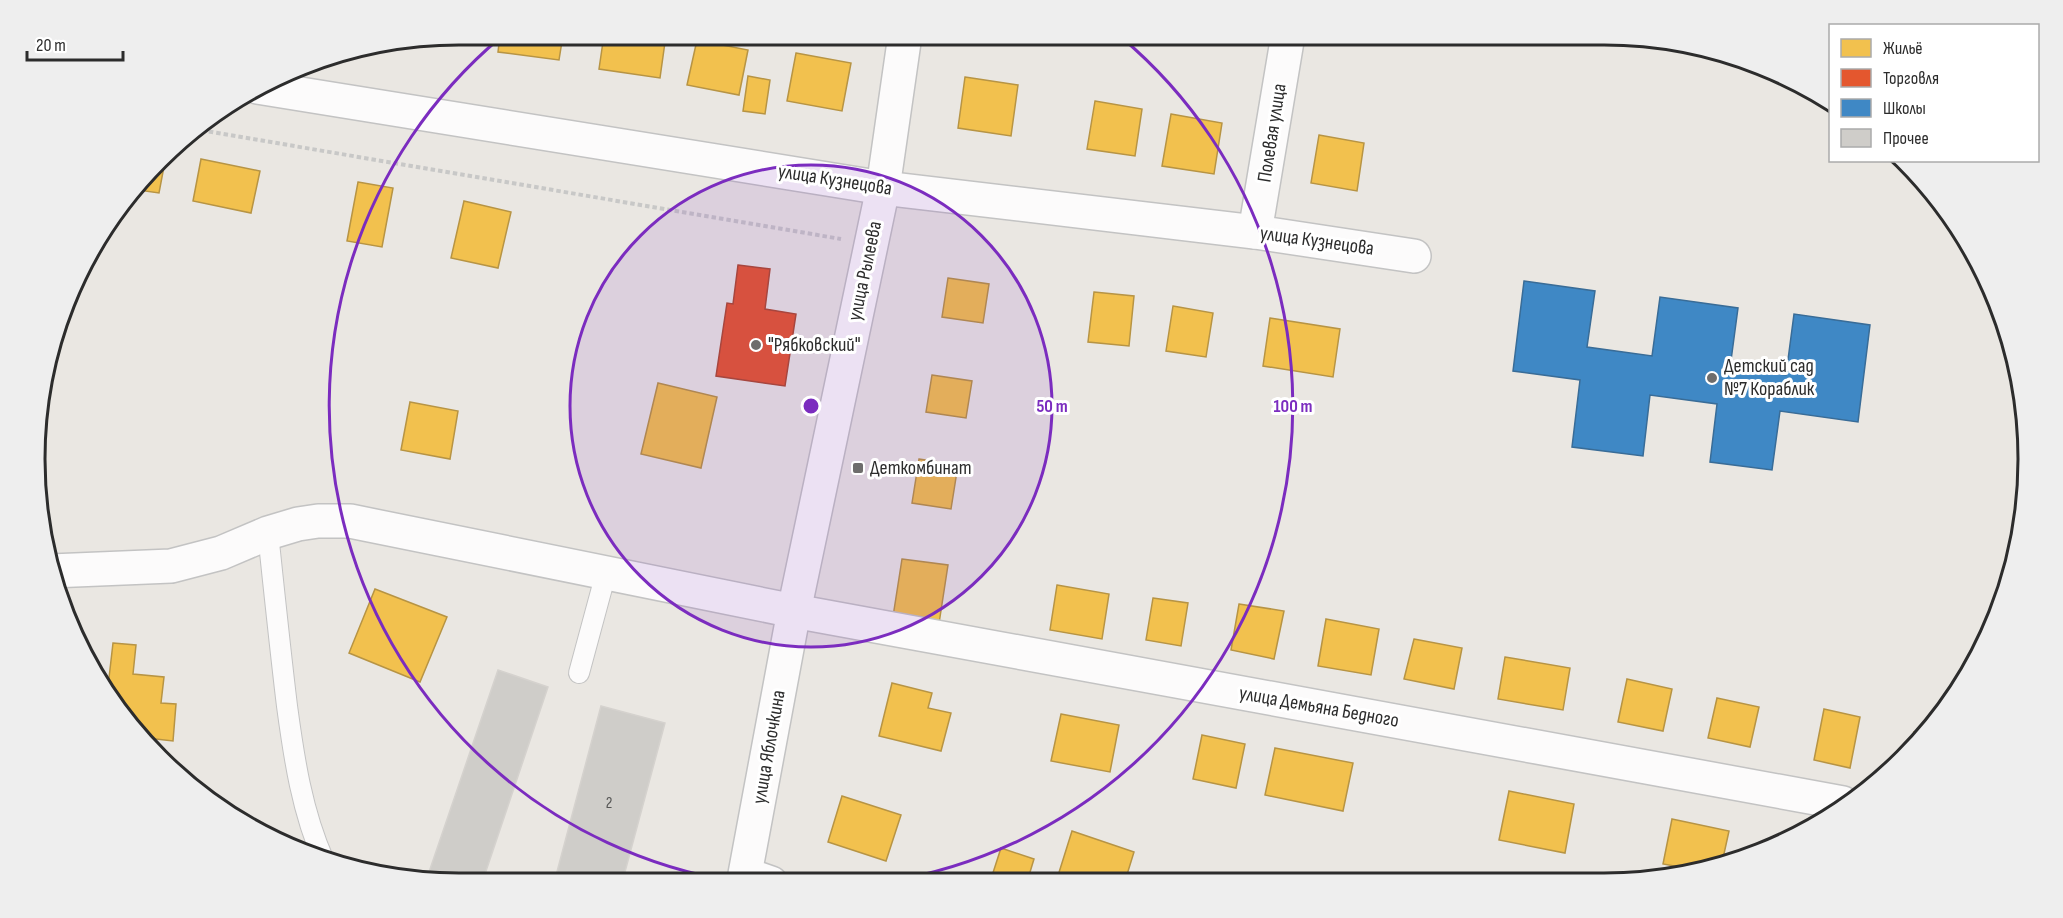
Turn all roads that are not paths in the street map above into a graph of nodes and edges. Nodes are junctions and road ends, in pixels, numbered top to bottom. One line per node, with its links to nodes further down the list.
1 (903, 45): 4 (street, улица Рылеева)
2 (1286, 45): 5 (street, Полевая улица)
3 (273, 90): 4 (street, улица Кузнецова)
4 (883, 189): 5 (street, улица Кузнецова); 10 (street, улица Рылеева)
5 (1255, 232): 6 (street, улица Кузнецова)
6 (1414, 256)
7 (268, 533): 8 (street, улица Демьяна Бедного); 9 (street, улица Демьяна Бедного); 13 (lane)
8 (60, 571)
9 (606, 573): 10 (street, улица Демьяна Бедного); 11 (lane)
10 (794, 611): 12 (street, улица Демьяна Бедного); 14 (street, улица Яблочкина)
11 (579, 673)
12 (1836, 802)
13 (317, 848)
14 (754, 873)

